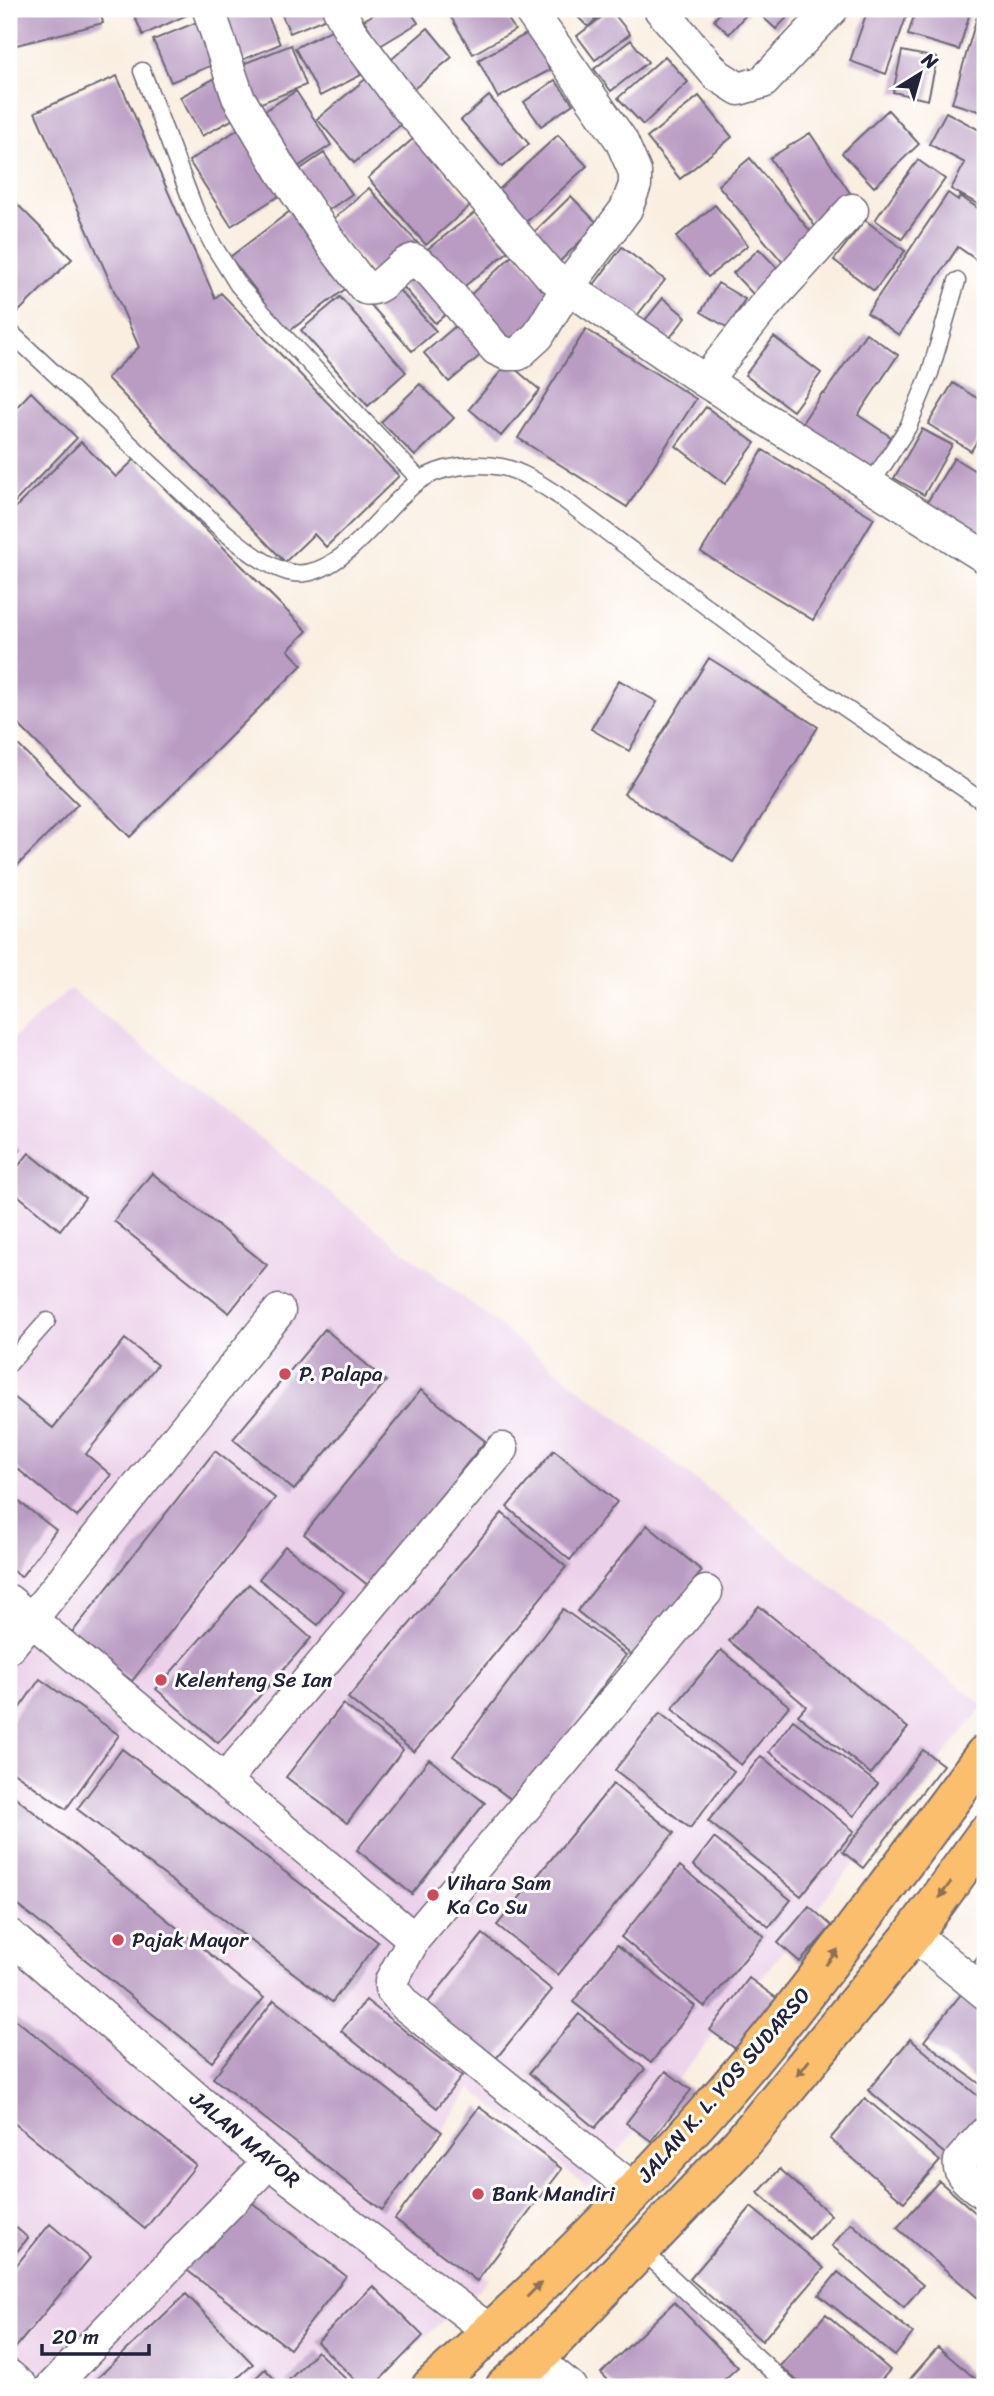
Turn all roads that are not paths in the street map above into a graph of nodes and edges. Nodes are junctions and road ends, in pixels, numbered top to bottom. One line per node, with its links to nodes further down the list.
1 (339, 9): 9 (street)
2 (529, 9): 9 (street)
3 (660, 9): 4 (street)
4 (832, 9)
5 (209, 10): 9 (street)
6 (142, 71): 12 (lane)
7 (852, 210): 11 (street)
8 (957, 281): 13 (lane)
9 (567, 288): 11 (street)
10 (9, 331): 12 (lane)
11 (705, 381): 13 (street)
12 (420, 480): 15 (lane)
13 (871, 484): 14 (street)
14 (985, 557)
15 (985, 803)
16 (279, 1311): 21 (street)
17 (47, 1321): 18 (lane)
18 (9, 1364)
19 (502, 1449): 24 (street)
20 (706, 1592): 28 (street)
21 (20, 1610): 22 (street); 24 (street)
22 (9, 1647)
23 (985, 1754): 32 (highway, JALAN K. L. YOS SUDARSO, one-way to 23)
24 (225, 1780): 28 (street)
25 (985, 1835): 26 (highway, one-way to 26)
26 (912, 1934): 29 (street); 34 (highway, one-way to 34)
27 (9, 1935): 31 (street, JALAN MAYOR)
28 (414, 1939): 32 (street)
29 (985, 1993)
30 (985, 2133): 33 (street)
31 (269, 2162): 35 (street, JALAN MAYOR); 39 (street)
32 (634, 2190): 35 (highway, JALAN K. L. YOS SUDARSO, one-way to 32)
33 (985, 2194)
34 (640, 2248): 36 (highway); 43 (lane)
35 (491, 2332): 40 (highway, JALAN K. L. YOS SUDARSO)
36 (536, 2359): 41 (highway); 42 (street)
37 (9, 2376): 38 (street)
38 (22, 2387)
39 (52, 2387)
40 (431, 2387)
41 (505, 2387)
42 (570, 2387)
43 (789, 2387)

